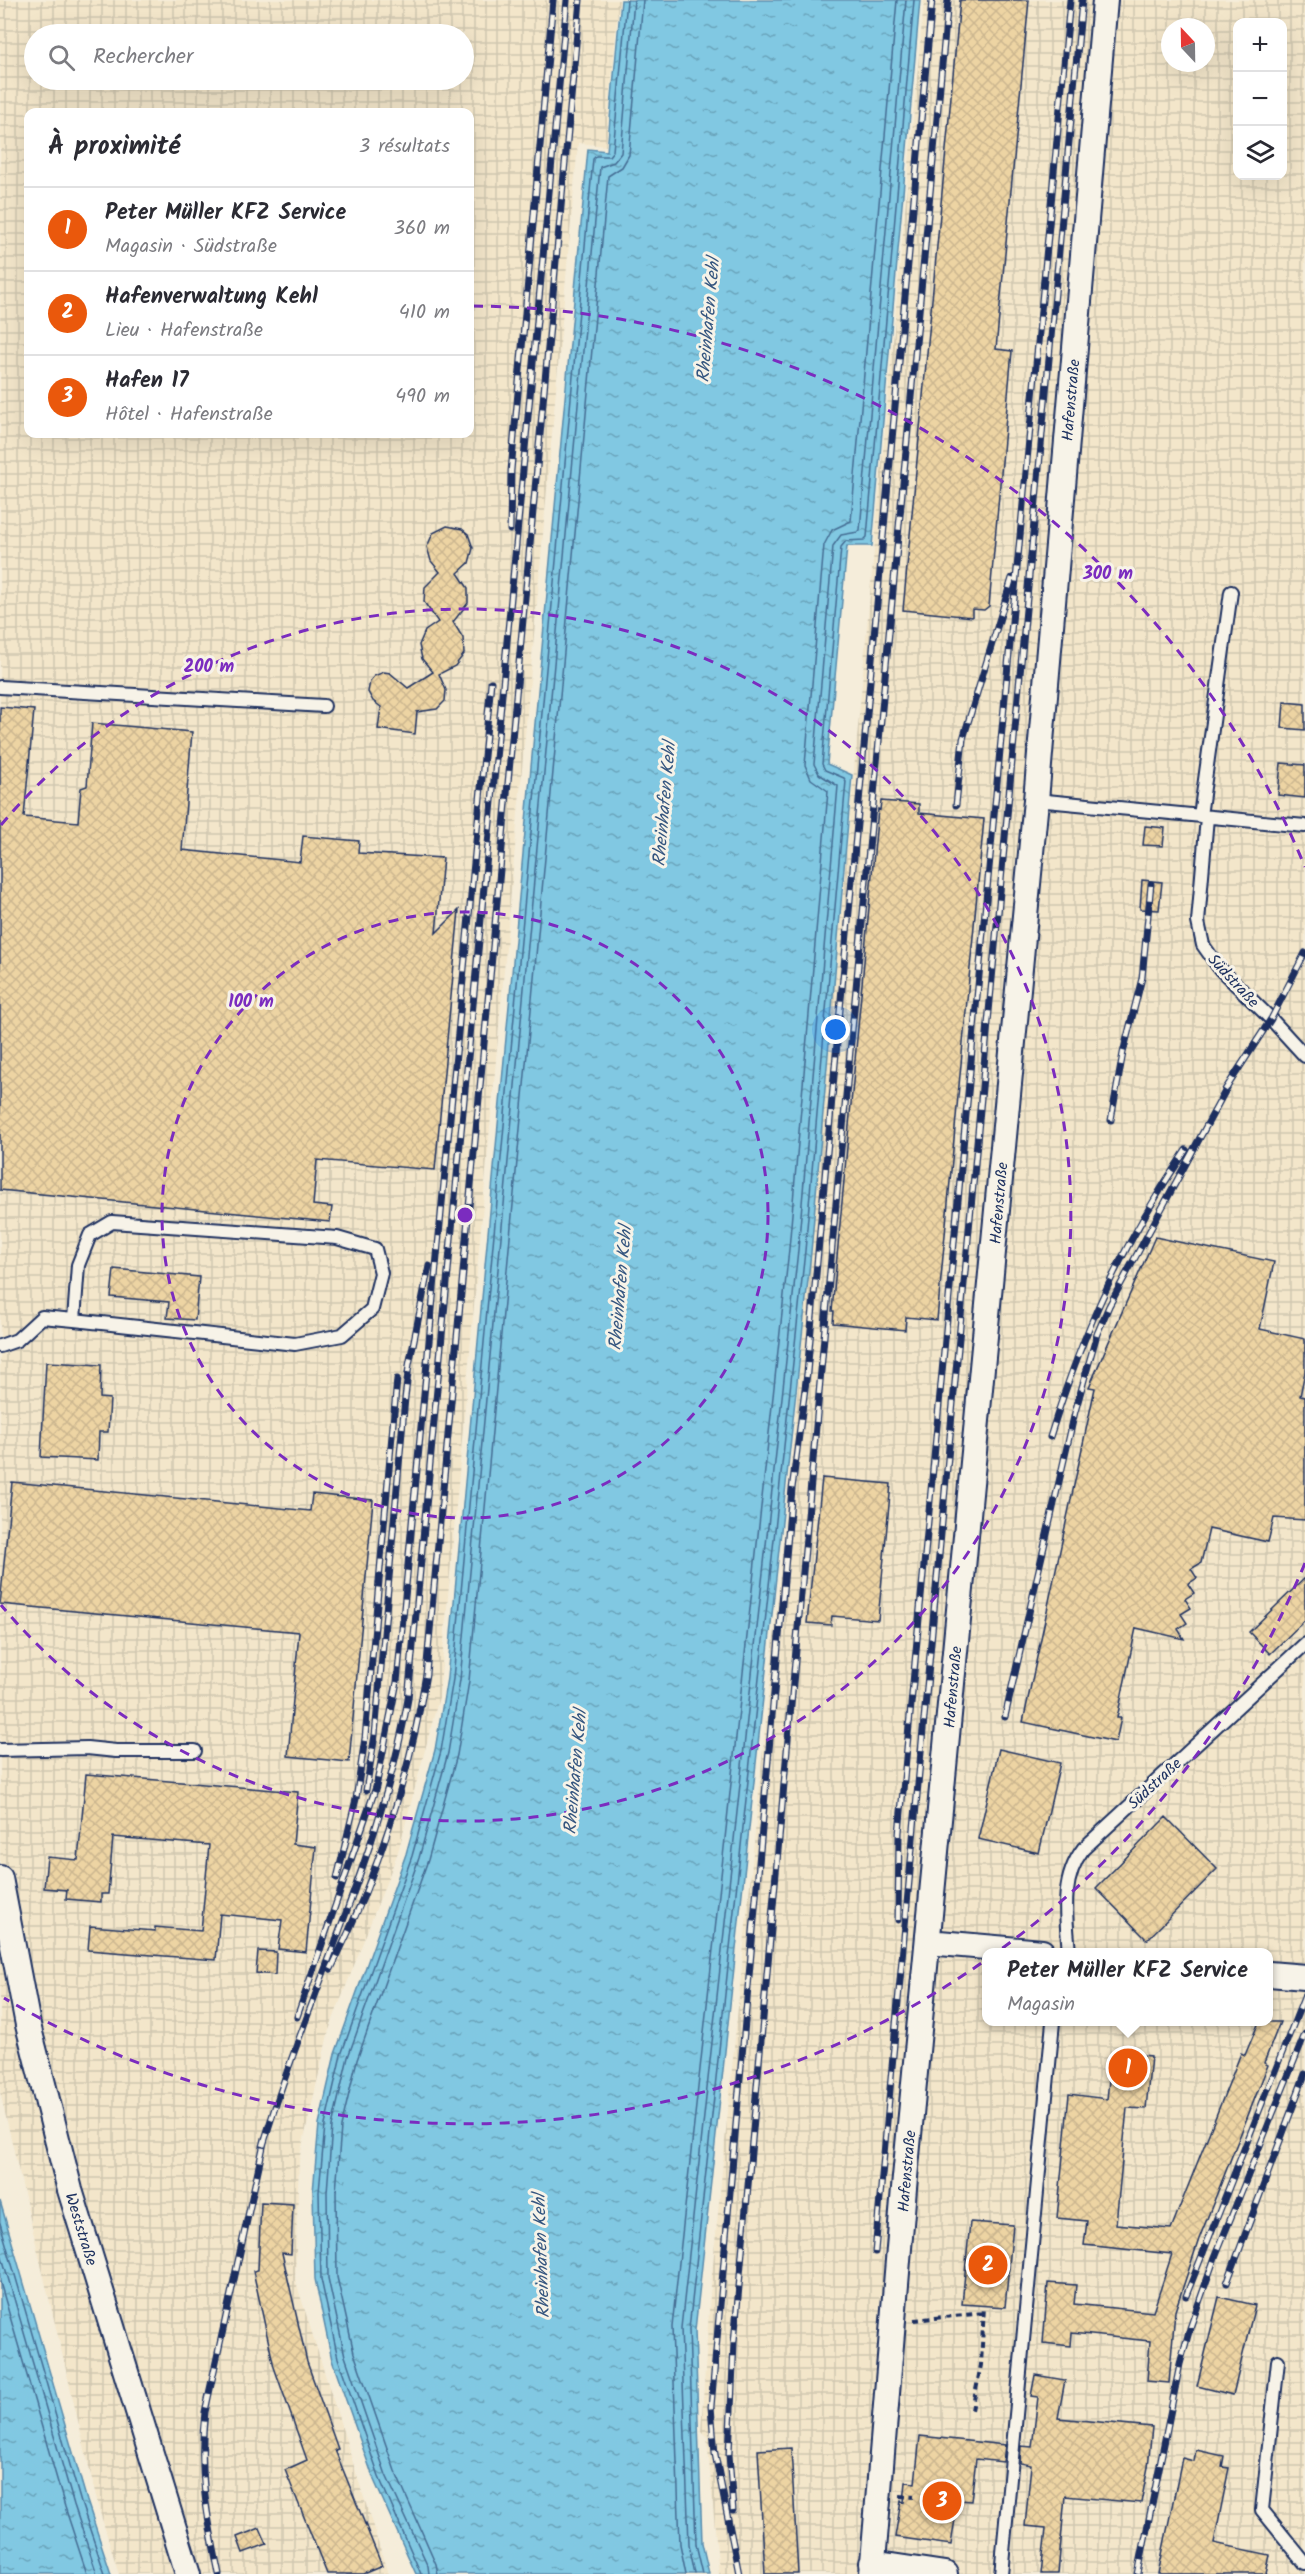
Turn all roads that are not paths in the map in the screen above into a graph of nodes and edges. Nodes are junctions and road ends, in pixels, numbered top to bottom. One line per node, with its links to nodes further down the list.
1 (1105, 0): 5 (street, Hafenstraße)
2 (1231, 592): 6 (lane, Südstraße)
3 (0, 687): 4 (lane)
4 (324, 706)
5 (1036, 800): 6 (lane); 15 (street, Hafenstraße)
6 (1204, 816): 7 (lane); 8 (lane, Südstraße)
7 (1305, 826)
8 (1305, 1056)
9 (74, 1320): 9 (lane); 10 (lane)
10 (0, 1346)
11 (1305, 1644): 17 (lane, Südstraße)
12 (0, 1750): 13 (lane)
13 (195, 1751)
14 (0, 1878): 24 (street, Weststraße)
15 (927, 1942): 16 (street); 23 (street, Hafenstraße)
16 (990, 1948)
17 (1069, 1948)
18 (1273, 1974): 19 (street)
19 (1305, 1977)
20 (1053, 2026): 26 (lane)
21 (1278, 2361): 22 (lane)
22 (1305, 2563)
23 (872, 2568): 25 (street)
24 (188, 2574)
25 (945, 2574)
26 (1001, 2574)

